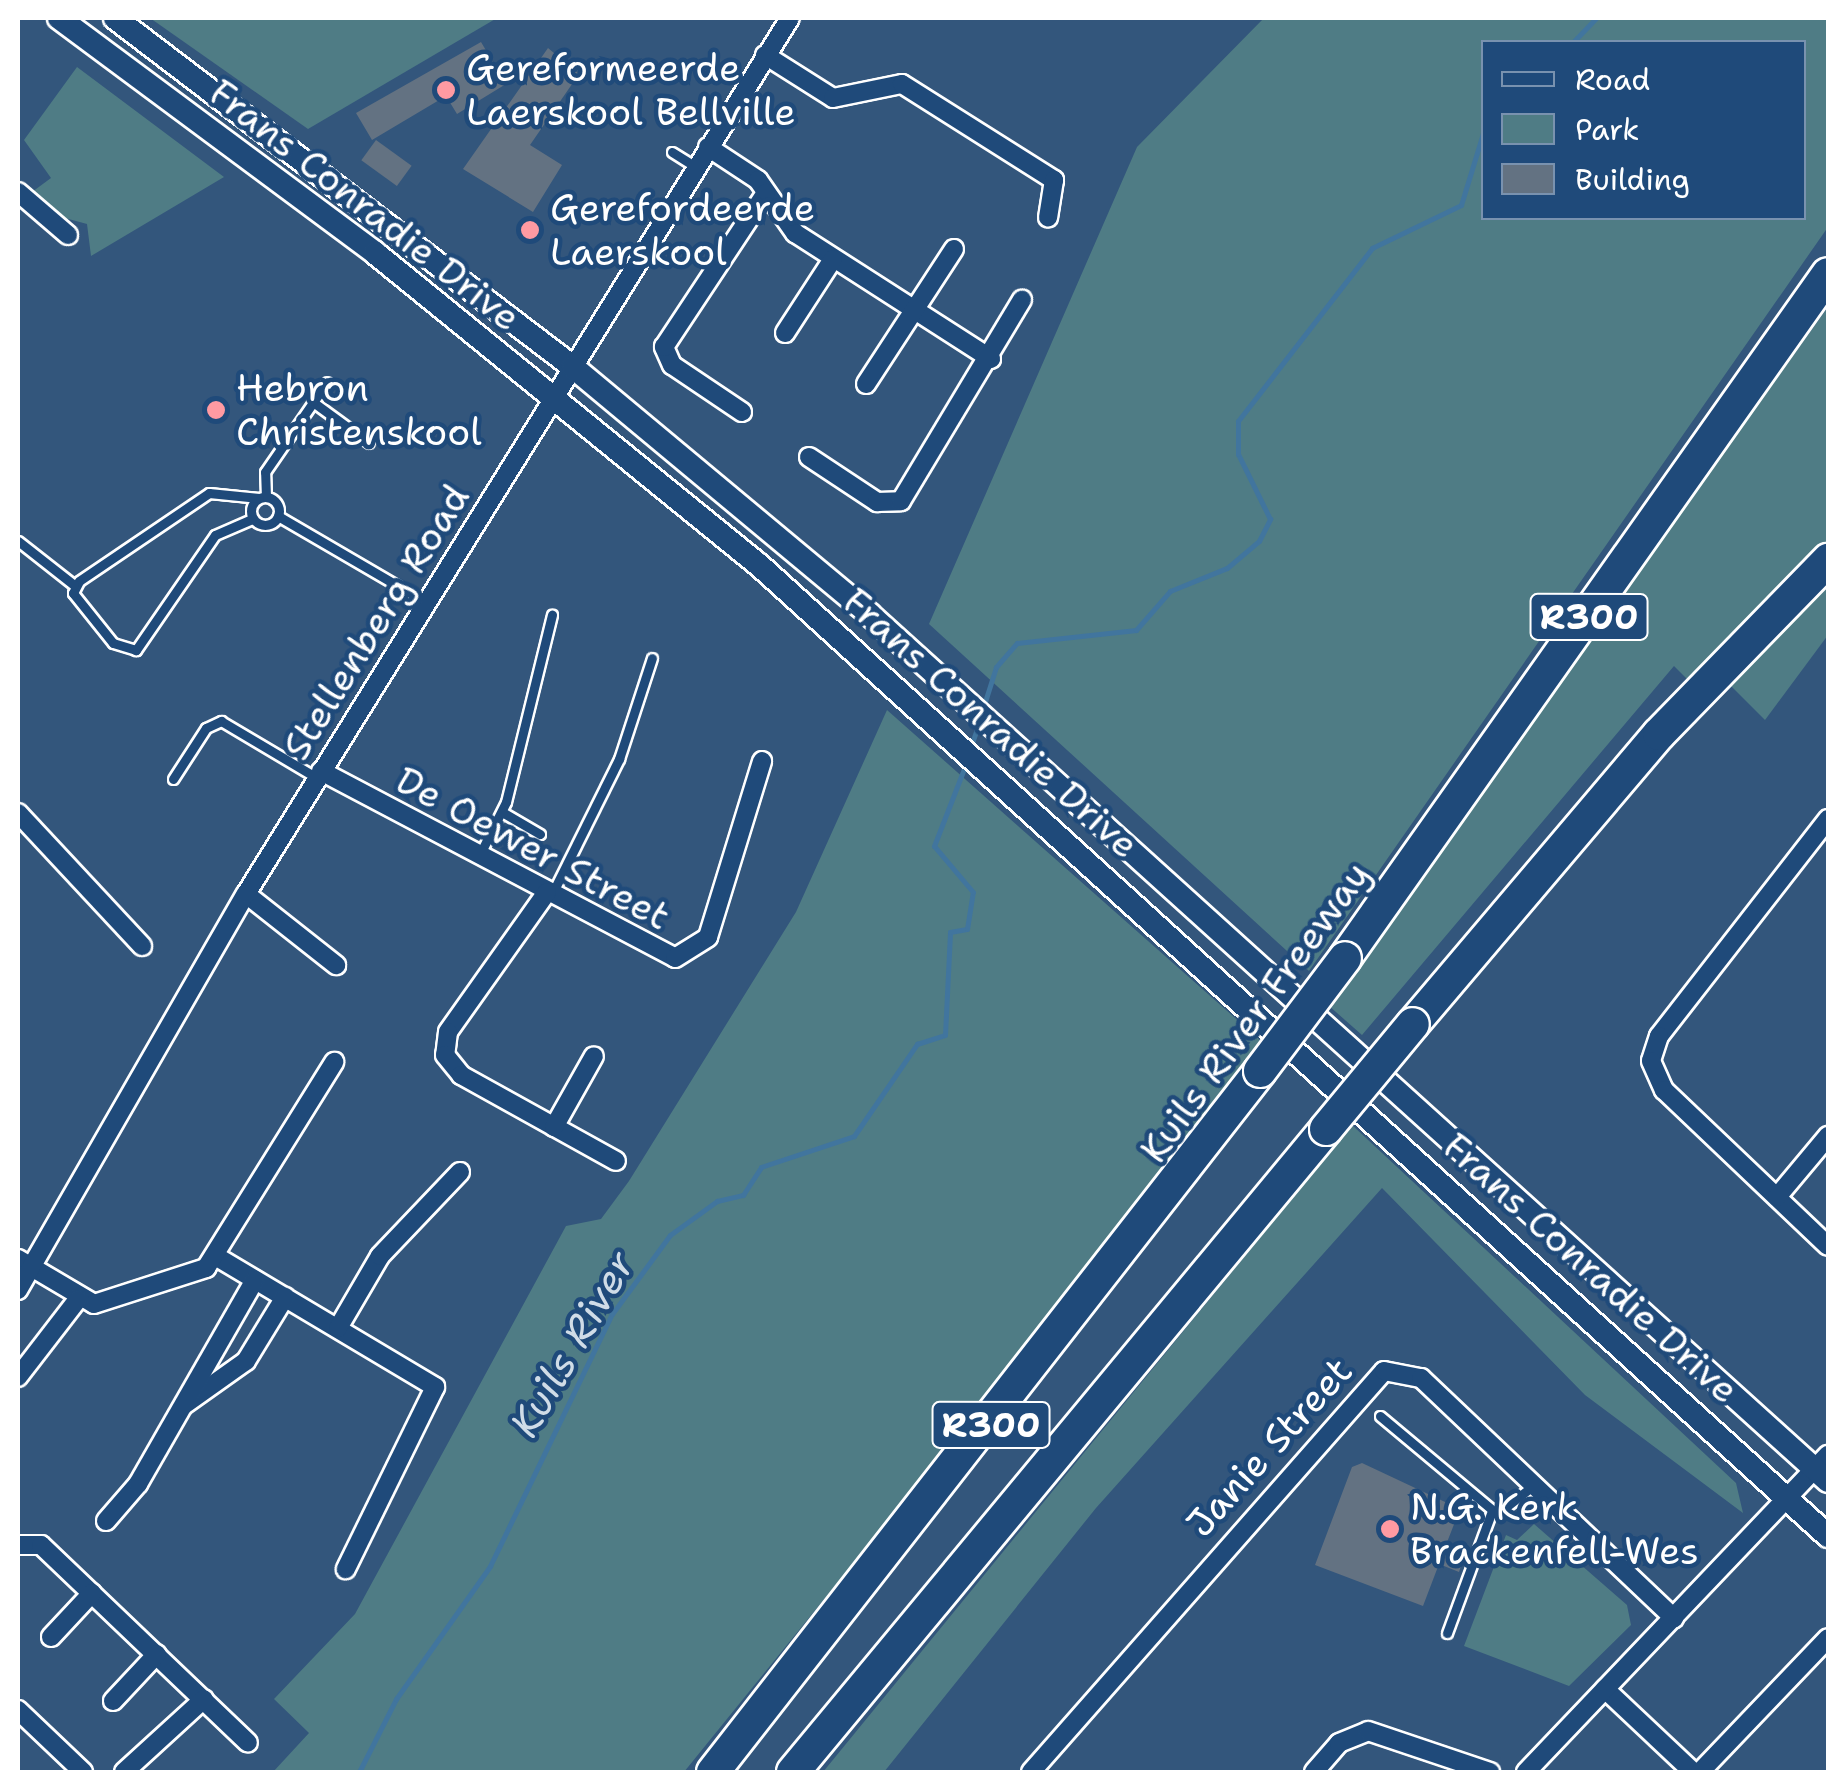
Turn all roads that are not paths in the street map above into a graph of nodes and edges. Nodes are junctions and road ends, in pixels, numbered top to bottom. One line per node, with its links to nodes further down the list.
1 (59, 18): 22 (street, Frans Conradie Drive)
2 (115, 18): 19 (street, Frans Conradie Drive)
3 (790, 18): 4 (street, Stellenberg Road)
4 (766, 55): 5 (street, Stellenberg Road); 10 (street)
5 (708, 147): 7 (street, Stellenberg Road); 9 (street)
6 (672, 152): 7 (lane)
7 (696, 167): 19 (street, Stellenberg Road)
8 (18, 192): 11 (street)
9 (766, 193): 13 (street); 24 (street)
10 (1048, 218)
11 (68, 235)
12 (954, 249): 16 (street)
13 (833, 259): 16 (street); 17 (street)
14 (1828, 274): 87 (highway, Kuils River Freeway / R300, bridge)
15 (1022, 300): 18 (street)
16 (912, 310): 18 (street); 21 (street)
17 (785, 333)
18 (991, 359): 26 (street)
19 (573, 367): 22 (street, Stellenberg Road); 66 (street, Frans Conradie Drive)
20 (327, 382): 23 (lane)
21 (866, 384)
22 (553, 398): 33 (street, Stellenberg Road); 68 (street, Frans Conradie Drive)
23 (313, 402): 25 (lane); 27 (lane)
24 (742, 412)
25 (369, 443)
26 (809, 456)
27 (263, 497): 28 (lane); 29 (lane); 32 (lane)
28 (278, 516): 29 (lane); 33 (lane)
29 (252, 519): 32 (lane)
30 (18, 541): 32 (lane)
31 (1828, 560): 88 (highway, R300, bridge)
32 (74, 584)
33 (426, 602): 37 (street, Stellenberg Road)
34 (552, 615): 40 (lane)
35 (652, 658): 44 (lane)
36 (762, 761): 44 (street, De Oewer Street)
37 (319, 775): 38 (lane); 43 (street, De Oewer Street); 45 (street, Stellenberg Road)
38 (173, 780)
39 (18, 812): 46 (street)
40 (502, 812): 42 (lane); 43 (lane)
41 (1828, 819): 54 (street)
42 (540, 834)
43 (479, 856): 44 (street, De Oewer Street)
44 (550, 893): 50 (street)
45 (246, 894): 47 (street); 57 (street, Stellenberg Road)
46 (142, 946)
47 (336, 965)
48 (594, 1056): 50 (street)
49 (334, 1062): 56 (street)
50 (554, 1127): 52 (street)
51 (1828, 1136): 54 (street)
52 (616, 1161)
53 (460, 1172): 62 (street)
54 (1777, 1197): 55 (street)
55 (1828, 1246)
56 (217, 1257): 58 (street); 61 (street)
57 (23, 1264): 59 (street, Stellenberg Road); 61 (street)
58 (256, 1280): 60 (street); 64 (street)
59 (18, 1290)
60 (285, 1298): 62 (street); 64 (street)
61 (78, 1300): 63 (street)
62 (338, 1328): 73 (street)
63 (18, 1377)
64 (184, 1405): 70 (street)
65 (1380, 1416): 69 (lane)
66 (1824, 1469): 68 (street)
67 (1534, 1485): 69 (lane); 75 (street, Janie Street); 89 (street, Janie Street)
68 (1788, 1498): 71 (street, Frans Conradie Drive); 75 (street)
69 (1492, 1511): 76 (lane)
70 (106, 1520)
71 (1828, 1536)
72 (18, 1545): 74 (street)
73 (346, 1569)
74 (92, 1593): 77 (street); 79 (street)
75 (1674, 1618): 80 (street)
76 (1446, 1633)
77 (51, 1637)
78 (1828, 1638): 93 (street)
79 (157, 1654): 81 (street); 82 (street)
80 (1606, 1689): 92 (street); 93 (street)
81 (204, 1700): 84 (street); 86 (street)
82 (113, 1701)
83 (18, 1710): 85 (street)
84 (248, 1744)
85 (83, 1772)
86 (124, 1772)
87 (712, 1772)
88 (792, 1772)
89 (1030, 1772)
90 (1314, 1772): 91 (street)
91 (1490, 1772)
92 (1526, 1772)
93 (1696, 1772)

